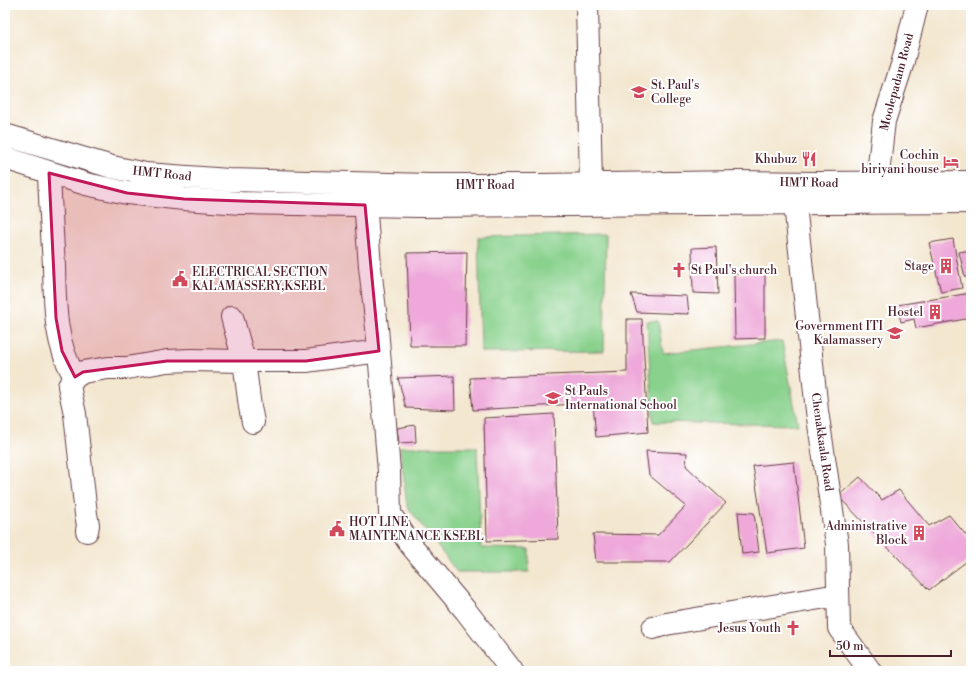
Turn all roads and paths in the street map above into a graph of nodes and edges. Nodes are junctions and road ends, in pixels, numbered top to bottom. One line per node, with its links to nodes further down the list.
1 (587, 5): 9 (street)
2 (917, 5): 8 (street, Moolepadam Road)
3 (5, 135): 10 (street, HMT Road)
4 (5, 158): 5 (street, HMT Road)
5 (49, 173): 10 (street, HMT Road); 17 (street)
6 (739, 182): 8 (street, HMT Road); 9 (street, HMT Road); 12 (street)
7 (971, 182): 8 (street, HMT Road)
8 (877, 183)
9 (591, 184): 10 (street, HMT Road)
10 (365, 194): 12 (street, HMT Road); 15 (street)
11 (971, 202): 13 (street, HMT Road)
12 (735, 204): 13 (street, HMT Road)
13 (795, 204): 20 (street, Chenakkaala Road)
14 (232, 317): 16 (street)
15 (379, 351): 16 (street); 22 (street)
16 (244, 361): 17 (street); 18 (street)
17 (75, 377): 19 (street)
18 (253, 422)
19 (87, 531)
20 (838, 595): 21 (street); 23 (street, Chenakkaala Road)
21 (653, 628)
22 (512, 671)
23 (870, 671)

